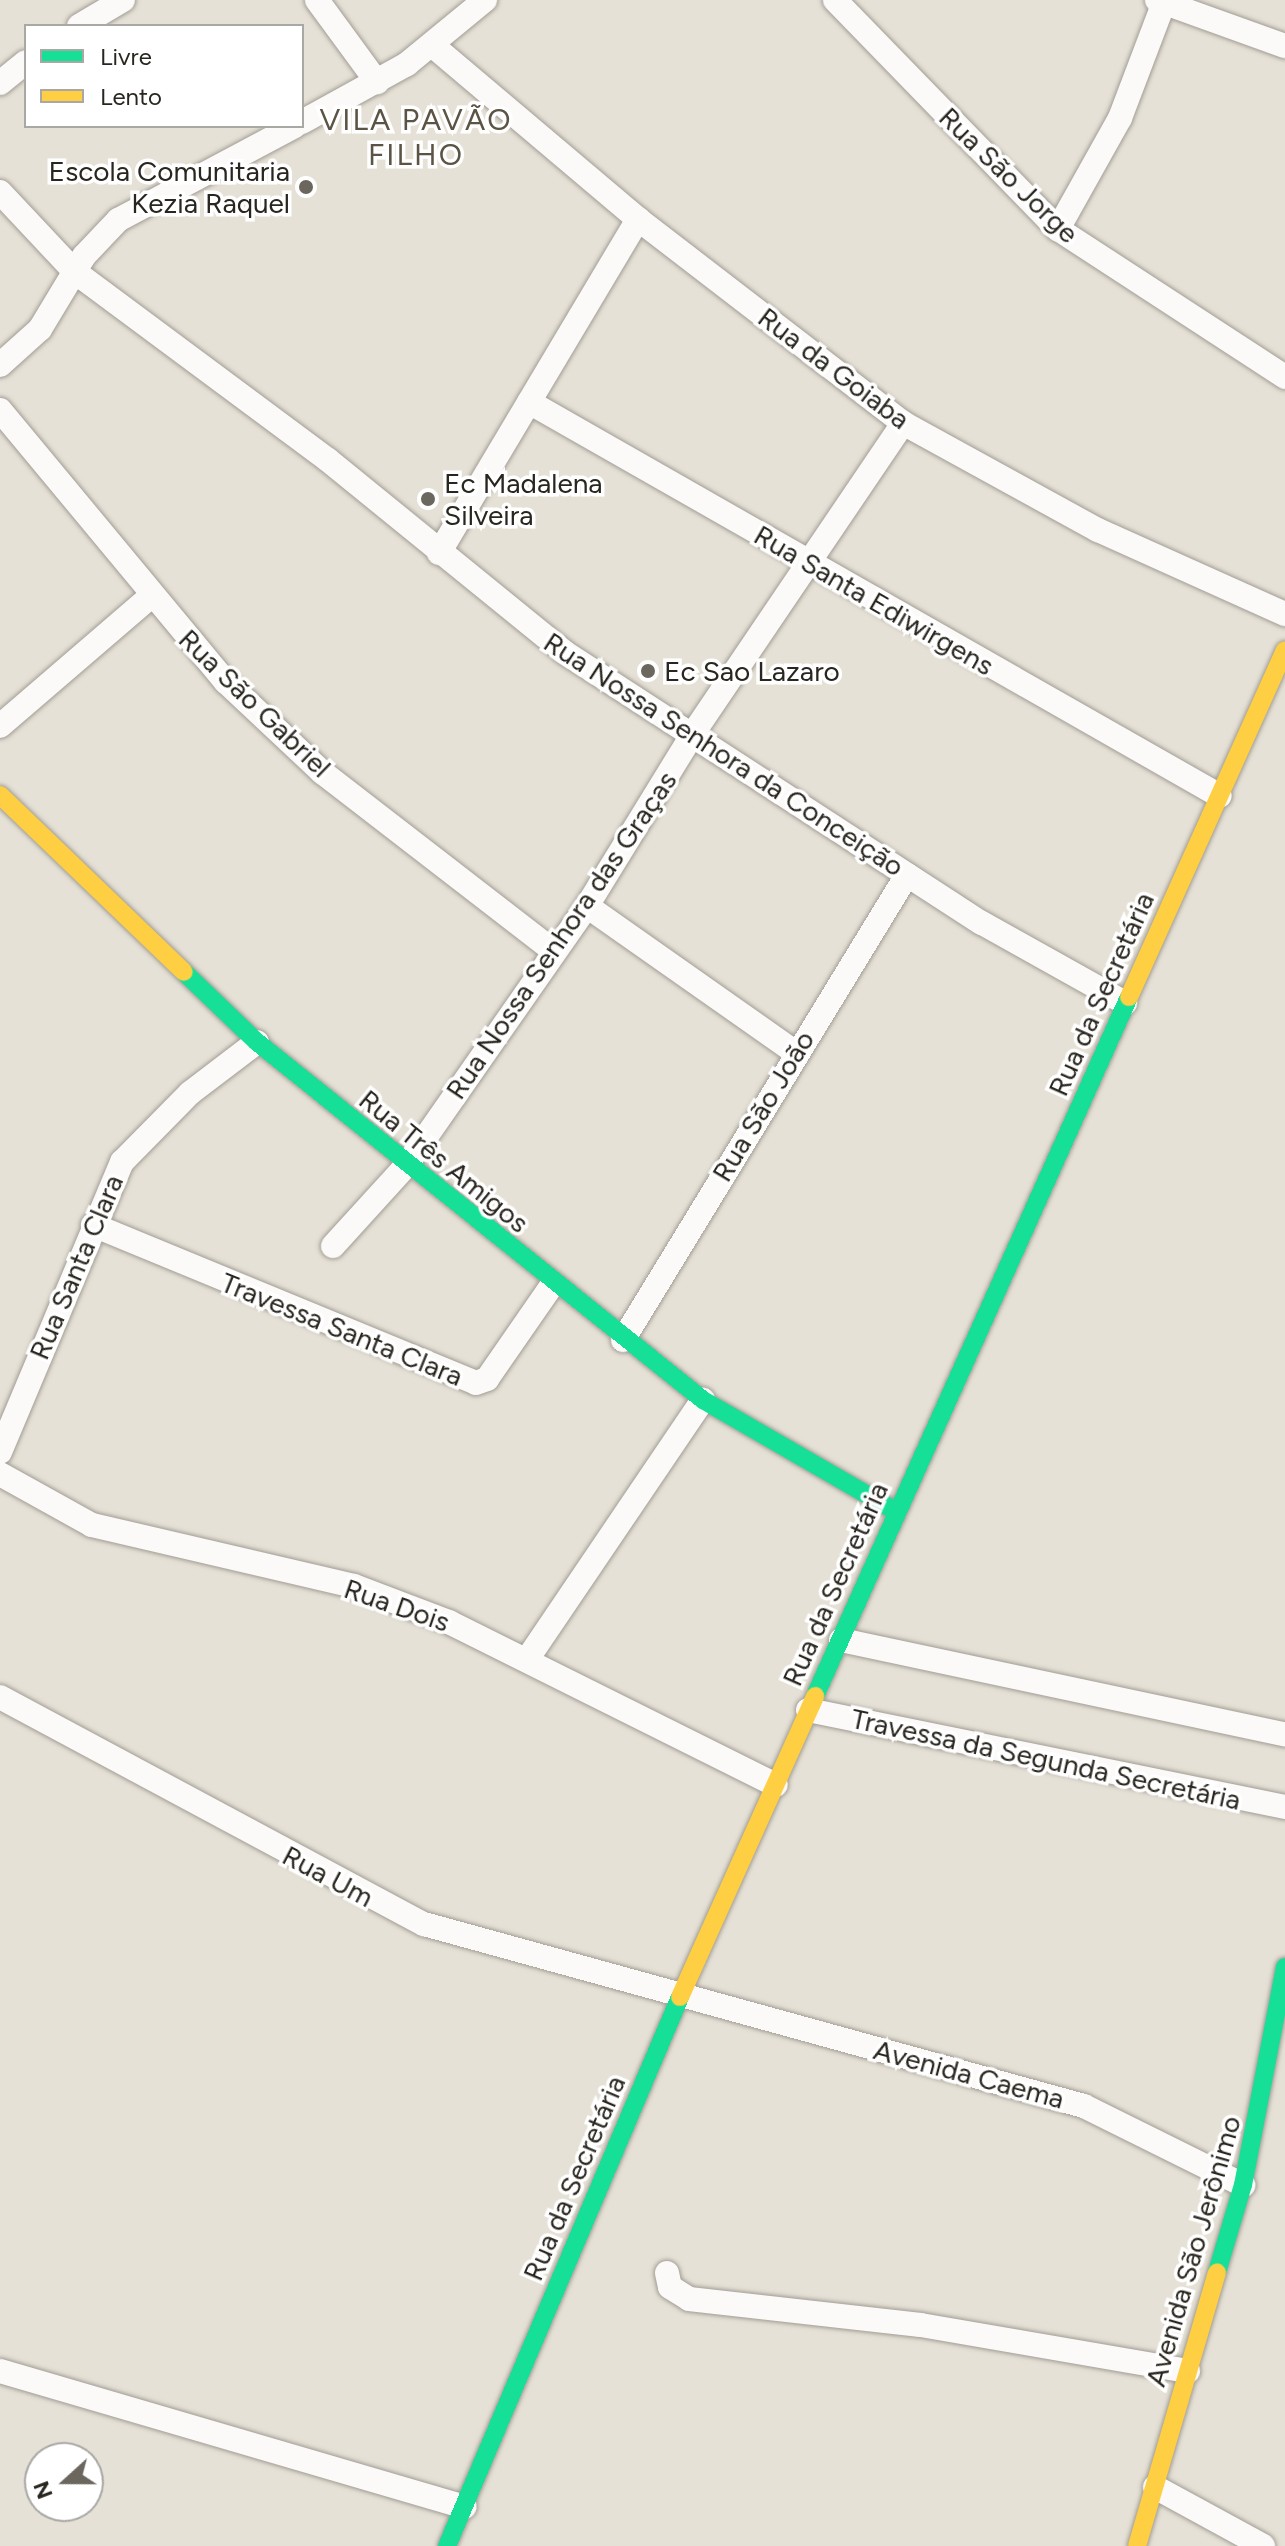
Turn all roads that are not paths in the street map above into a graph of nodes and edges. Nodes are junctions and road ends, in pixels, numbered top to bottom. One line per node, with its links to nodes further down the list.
1 (123, 0): 6 (street)
2 (317, 0): 10 (street)
3 (485, 0): 7 (street)
4 (835, 0): 16 (street, Rua São Jorge)
5 (1160, 1): 8 (street); 16 (street)
6 (82, 24)
7 (432, 45): 10 (street); 15 (street, Rua da Goiaba)
8 (1285, 46)
9 (24, 64): 11 (street)
10 (377, 82): 12 (street)
11 (0, 83)
12 (304, 121)
13 (291, 128): 17 (street)
14 (0, 192): 17 (street, Rua Nossa Senhora da Conceição)
15 (638, 219): 20 (street); 22 (street, Rua da Goiaba)
16 (1058, 229): 19 (street, Rua São Jorge)
17 (75, 272): 18 (street); 23 (street, Rua Nossa Senhora da Conceição)
18 (0, 365)
19 (1285, 377)
20 (529, 402): 23 (street); 24 (street, Rua Santa Ediwirgens)
21 (0, 410): 25 (street, Rua São Gabriel)
22 (903, 423): 24 (street, Rua Nossa Senhora das Graças); 26 (street, Rua da Goiaba)
23 (439, 553): 29 (street, Rua Nossa Senhora da Conceição)
24 (812, 564): 29 (street, Rua Nossa Senhora das Graças); 31 (street, Rua Santa Ediwirgens)
25 (150, 597): 28 (street); 34 (street, Rua São Gabriel)
26 (1285, 614)
27 (1285, 650): 31 (street, Rua da Secretária)
28 (0, 726)
29 (692, 735): 32 (street, Rua Nossa Senhora da Conceição); 33 (street, Rua Nossa Senhora das Graças)
30 (0, 795): 36 (street, Rua Três Amigos)
31 (1220, 796): 35 (street, Rua da Secretária)
32 (907, 875): 35 (street, Rua Nossa Senhora da Conceição); 37 (street, Rua São João)
33 (587, 906): 34 (street, Rua Nossa Senhora das Graças); 37 (street)
34 (555, 952): 38 (street, Rua Nossa Senhora das Graças)
35 (1125, 1003): 47 (street, Rua da Secretária)
36 (257, 1042): 38 (street, Rua Três Amigos); 39 (street, Rua Santa Clara)
37 (795, 1052): 42 (street, Rua São João)
38 (405, 1167): 40 (street, Rua Nossa Senhora das Graças); 41 (street, Rua Três Amigos)
39 (93, 1225): 41 (street, Travessa Santa Clara); 43 (street, Rua Santa Clara)
40 (333, 1246)
41 (552, 1285): 42 (street, Rua Três Amigos)
42 (623, 1340): 44 (street, Rua Três Amigos)
43 (9, 1400): 45 (street, Rua Santa Clara)
44 (703, 1400): 47 (street, Rua Três Amigos); 49 (street)
45 (0, 1452)
46 (0, 1474): 49 (street, Rua Dois)
47 (897, 1512): 48 (street, Rua da Secretária)
48 (841, 1640): 51 (street, Rua da Secretária); 52 (street)
49 (528, 1658): 53 (street, Rua Dois)
50 (0, 1697): 56 (street, Rua Um)
51 (808, 1710): 53 (street, Rua da Secretária); 54 (street, Travessa da Segunda Secretária)
52 (1285, 1734)
53 (776, 1785): 56 (street, Rua da Secretária)
54 (1285, 1807)
55 (1285, 1967): 57 (street, Avenida São Jerônimo)
56 (682, 1993): 57 (street, Avenida Caema); 62 (street, Rua da Secretária)
57 (1243, 2185): 60 (street, Avenida São Jerônimo)
58 (667, 2273): 60 (street)
59 (0, 2371): 62 (street)
60 (1188, 2371): 61 (street, Avenida São Jerônimo)
61 (1155, 2487): 64 (street, Avenida São Jerônimo); 65 (street)
62 (464, 2507): 63 (street, Rua da Secretária)
63 (447, 2546)
64 (1137, 2546)
65 (1263, 2546)

